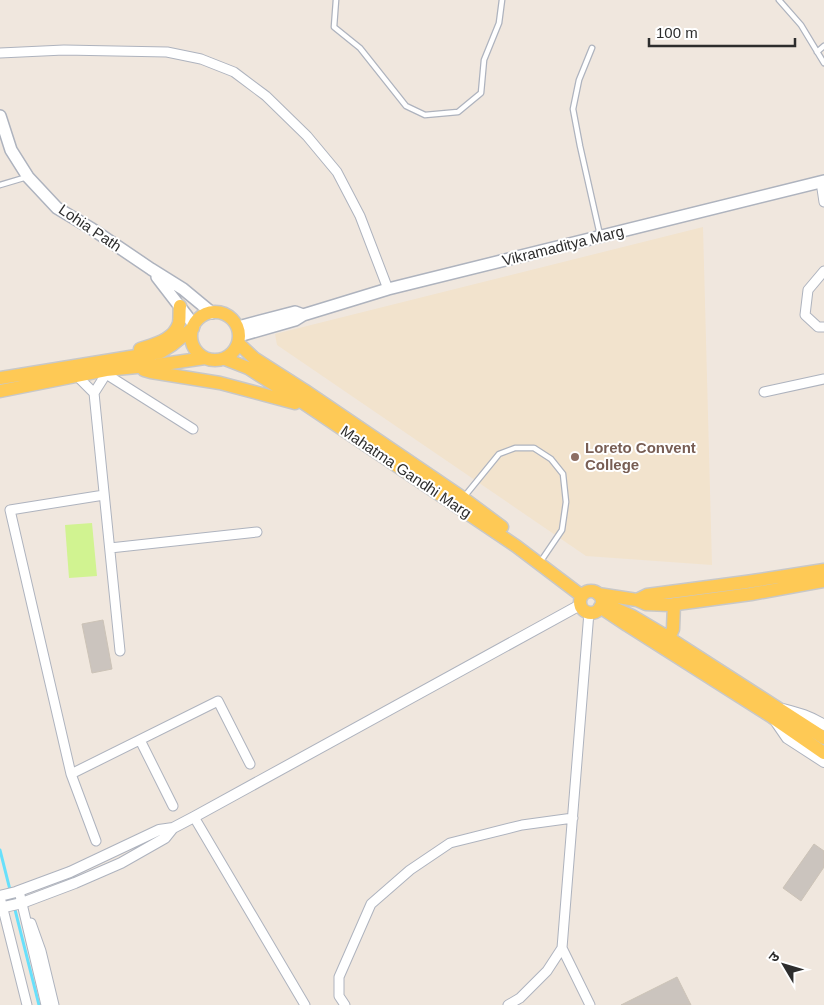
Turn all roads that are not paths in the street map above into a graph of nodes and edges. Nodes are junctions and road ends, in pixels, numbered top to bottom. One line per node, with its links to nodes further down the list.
1 (336, 0): 2 (lane)
2 (502, 0)
3 (779, 0): 6 (lane)
4 (824, 46): 6 (lane)
5 (592, 48): 14 (lane)
6 (817, 52): 8 (lane)
7 (0, 53): 17 (street)
8 (824, 63)
9 (0, 116): 10 (main road, Lohia Path)
10 (28, 177): 12 (lane); 15 (main road, Lohia Path)
11 (823, 182): 13 (street); 14 (main road, Vikramaditya Marg)
12 (0, 186)
13 (824, 202)
14 (600, 237): 17 (main road, Vikramaditya Marg)
15 (151, 269): 18 (main road); 19 (main road, Lohia Path)
16 (824, 271): 21 (street)
17 (388, 289): 22 (main road, Vikramaditya Marg)
18 (180, 306): 20 (main road); 26 (main road)
19 (212, 313): 20 (main road); 22 (main road)
20 (194, 327): 23 (main road); 26 (main road)
21 (824, 327)
22 (238, 335): 24 (main road); 36 (main road, Mahatma Gandhi Marg)
23 (205, 358): 24 (main road); 25 (main road)
24 (225, 359): 33 (main road, Mahatma Gandhi Marg)
25 (136, 367): 27 (main road); 33 (main road)
26 (81, 370): 27 (main road); 28 (main road); 30 (main road); 31 (street)
27 (106, 372): 31 (street); 34 (street)
28 (0, 378)
29 (824, 379): 32 (street)
30 (0, 391)
31 (94, 392): 35 (street)
32 (764, 392)
33 (305, 404): 43 (main road, Mahatma Gandhi Marg)
34 (193, 429)
35 (104, 495): 38 (street); 55 (street)
36 (463, 498): 39 (main road, Mahatma Gandhi Marg); 39 (lane)
37 (257, 532): 38 (street)
38 (110, 548): 46 (street)
39 (543, 558): 43 (main road, Mahatma Gandhi Marg)
40 (824, 570): 42 (main road)
41 (824, 580): 44 (main road)
42 (637, 600): 43 (main road); 44 (main road)
43 (591, 601): 45 (main road, Mahatma Gandhi Marg); 47 (main road, Mahatma Gandhi Marg); 57 (street); 58 (street)
44 (674, 604): 45 (main road)
45 (669, 638): 47 (main road, Mahatma Gandhi Marg)
46 (120, 652)
47 (776, 713): 48 (street); 49 (main road); 53 (street)
48 (824, 725)
49 (796, 727): 50 (main road); 52 (main road)
50 (824, 738)
51 (140, 740): 54 (street); 55 (street); 56 (street)
52 (824, 753)
53 (824, 762)
54 (250, 764)
55 (71, 774): 60 (street)
56 (172, 806)
57 (194, 817): 59 (street); 71 (street)
58 (573, 818): 67 (street); 72 (street)
59 (173, 828): 61 (street); 62 (street)
60 (96, 841)
61 (70, 872): 62 (street); 63 (street)
62 (75, 883): 66 (street)
63 (18, 891): 64 (street); 66 (street)
64 (1, 896): 65 (street)
65 (3, 907): 66 (street); 68 (street)
66 (21, 907): 69 (street); 70 (street)
67 (562, 948): 73 (street); 74 (street)
68 (27, 1005)
69 (46, 1005)
70 (54, 1005)
71 (305, 1005)
72 (345, 1005)
73 (508, 1005)
74 (590, 1005)

